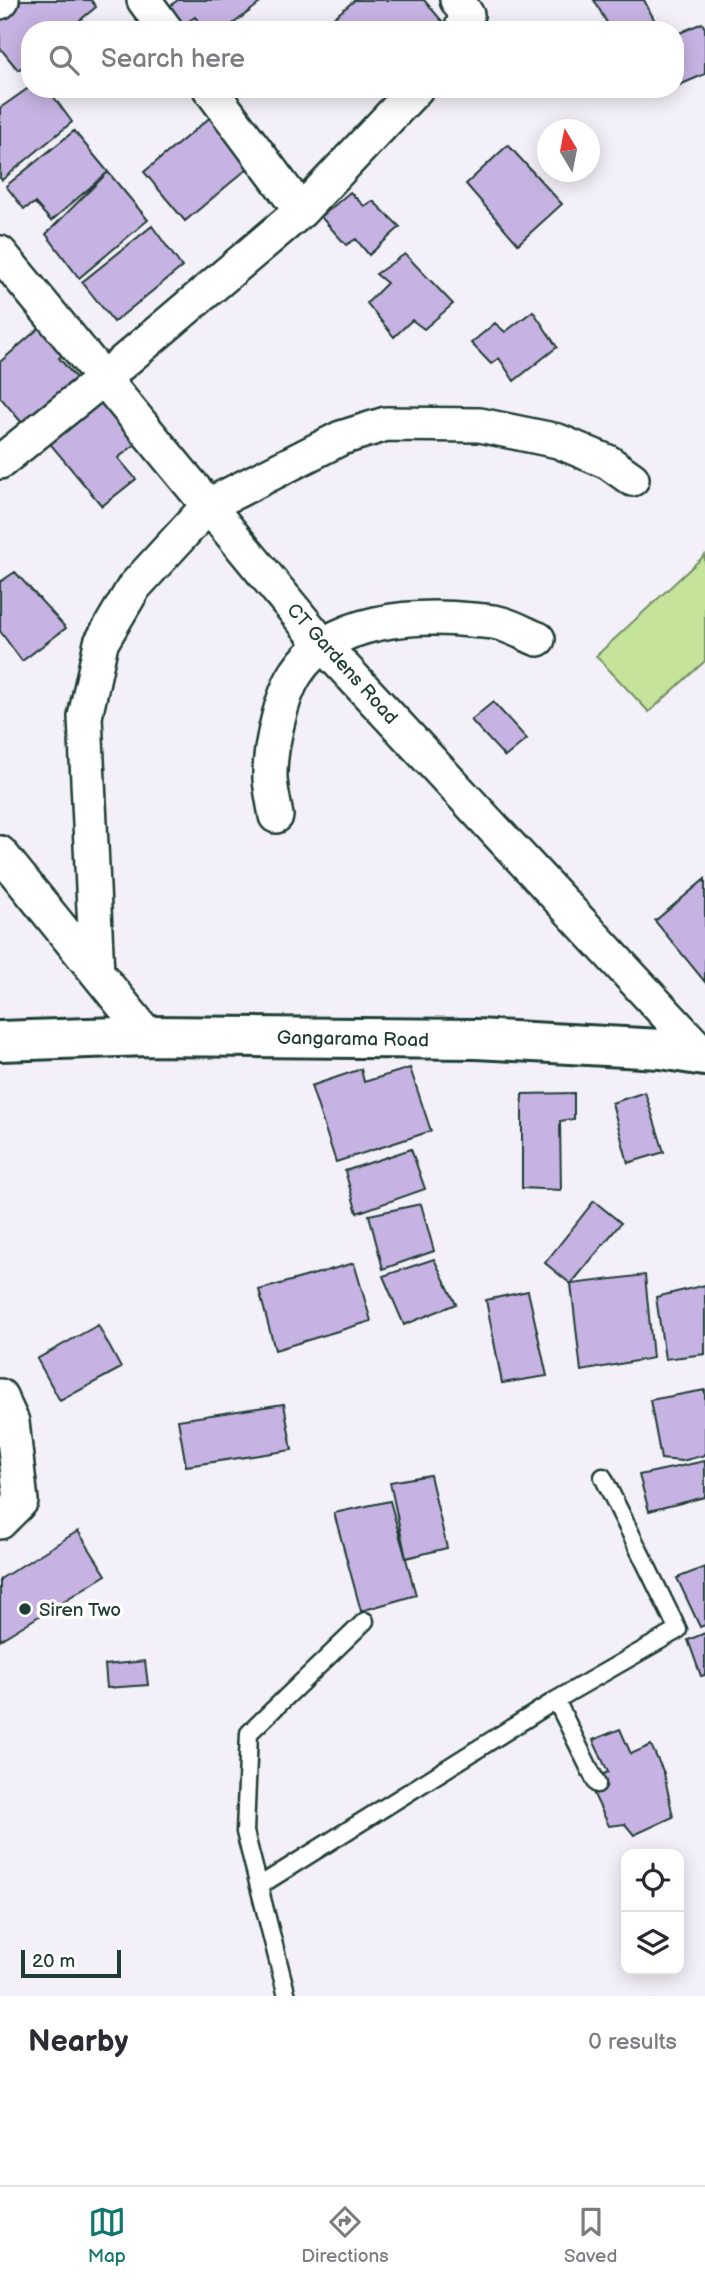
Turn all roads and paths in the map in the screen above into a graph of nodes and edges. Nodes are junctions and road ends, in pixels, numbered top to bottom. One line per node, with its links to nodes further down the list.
1 (144, 0): 3 (street)
2 (457, 0): 4 (street)
3 (159, 21)
4 (465, 21)
5 (217, 98): 7 (street)
6 (408, 98): 7 (street)
7 (301, 211): 9 (street)
8 (0, 254): 9 (street, CT Gardens Road)
9 (103, 379): 10 (street); 12 (street, CT Gardens Road)
10 (0, 462)
11 (632, 479): 12 (street)
12 (209, 505): 14 (street, CT Gardens Road); 17 (street)
13 (538, 639): 14 (street)
14 (323, 645): 15 (street); 20 (street, CT Gardens Road)
15 (276, 816)
16 (0, 853): 17 (street)
17 (97, 973): 18 (street)
18 (148, 1036): 19 (street, Gangarama Road); 20 (street, Gangarama Road)
19 (0, 1041)
20 (705, 1056)
21 (0, 1396): 23 (street)
22 (603, 1477): 25 (lane)
23 (0, 1522)
24 (365, 1621): 27 (lane)
25 (556, 1700): 26 (lane); 27 (lane)
26 (597, 1783)
27 (259, 1886): 28 (lane)
28 (287, 1996)

